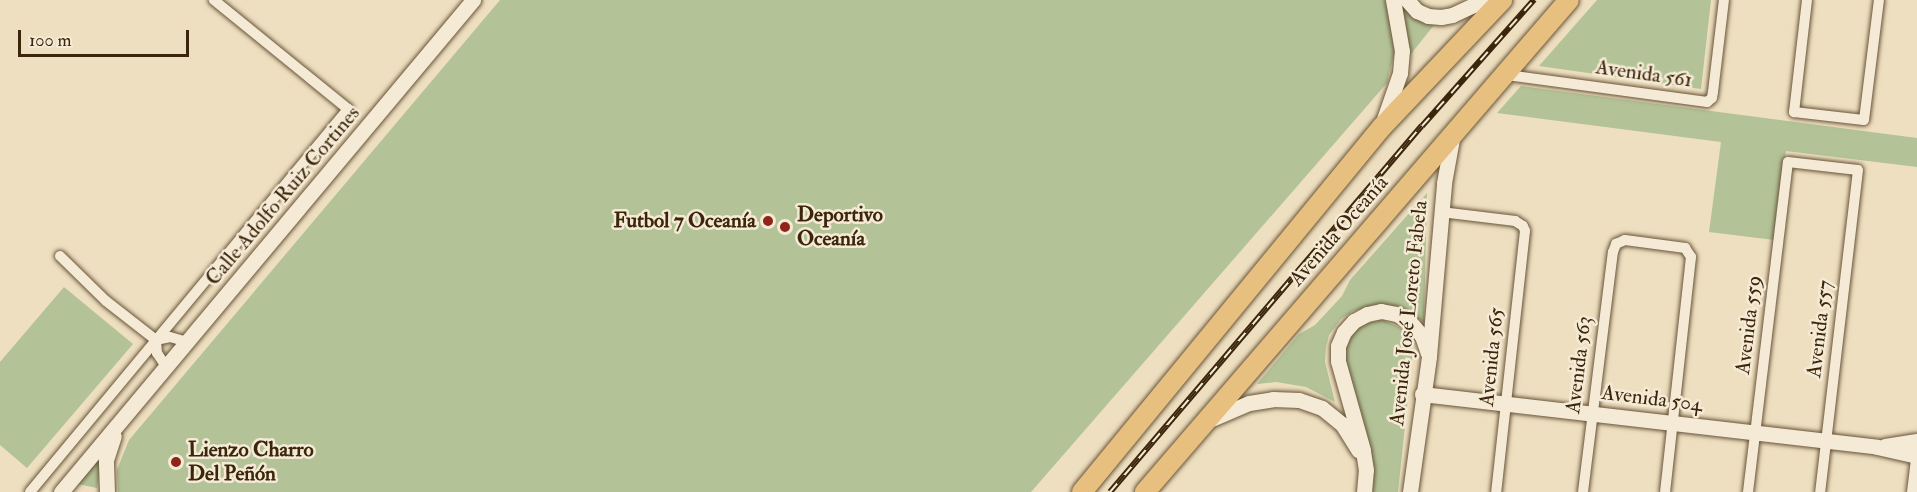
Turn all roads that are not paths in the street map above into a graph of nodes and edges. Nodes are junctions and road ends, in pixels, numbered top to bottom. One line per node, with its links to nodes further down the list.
1 (214, 0): 17 (street)
2 (473, 0): 18 (street, Calle Adolfo Ruiz Cortines)
3 (1393, 0): 12 (street)
4 (1407, 0): 5 (street)
5 (1484, 0)
6 (1502, 0): 12 (highway, Avenida Oceanía)
7 (1569, 0): 11 (highway, Avenida Oceanía)
8 (1725, 0): 11 (street, Avenida 561)
9 (1807, 0): 10 (street)
10 (1879, 0)
11 (1507, 75): 13 (highway, Avenida Oceanía)
12 (1382, 128): 36 (highway, Avenida Oceanía)
13 (1452, 139): 15 (street, Avenida José Loreto Fabela); 25 (highway, Avenida Oceanía)
14 (1858, 170): 27 (street, Avenida 559); 29 (street, Avenida 557)
15 (1441, 212): 19 (street, Avenida José Loreto Fabela); 22 (street, Avenida 565)
16 (60, 256): 17 (street)
17 (156, 340): 18 (street); 20 (street); 33 (street)
18 (188, 342): 20 (street, Calle Adolfo Ruiz Cortines)
19 (1429, 356): 21 (street, Avenida José Loreto Fabela); 32 (street)
20 (167, 368): 24 (street, Calle Adolfo Ruiz Cortines)
21 (1422, 394): 22 (street, Avenida 504); 39 (street, Avenida José Loreto Fabela)
22 (1507, 403): 23 (street, Avenida 504); 40 (street, Avenida 565)
23 (1592, 413): 26 (street, Avenida 504); 26 (street, Avenida 563); 41 (street, Avenida 563)
24 (125, 418): 34 (street, Calle Adolfo Ruiz Cortines); 35 (street, Calle Adolfo Ruiz Cortines)
25 (1204, 423): 32 (street); 37 (highway, Avenida Oceanía)
26 (1674, 423): 27 (street, Avenida 504); 42 (street)
27 (1755, 432): 29 (street, Avenida 504); 43 (street, Avenida 559)
28 (1917, 441): 30 (street, Avenida 504)
29 (1826, 442): 30 (street, Avenida 504); 44 (street, Avenida 557)
30 (1876, 447): 31 (street, Avenida 504)
31 (1917, 455): 45 (street)
32 (1366, 470): 38 (street)
33 (30, 492)
34 (61, 492)
35 (107, 492)
36 (1082, 492)
37 (1145, 492)
38 (1364, 492)
39 (1410, 492)
40 (1496, 492)
41 (1583, 492)
42 (1665, 492)
43 (1748, 492)
44 (1820, 492)
45 (1912, 492)

